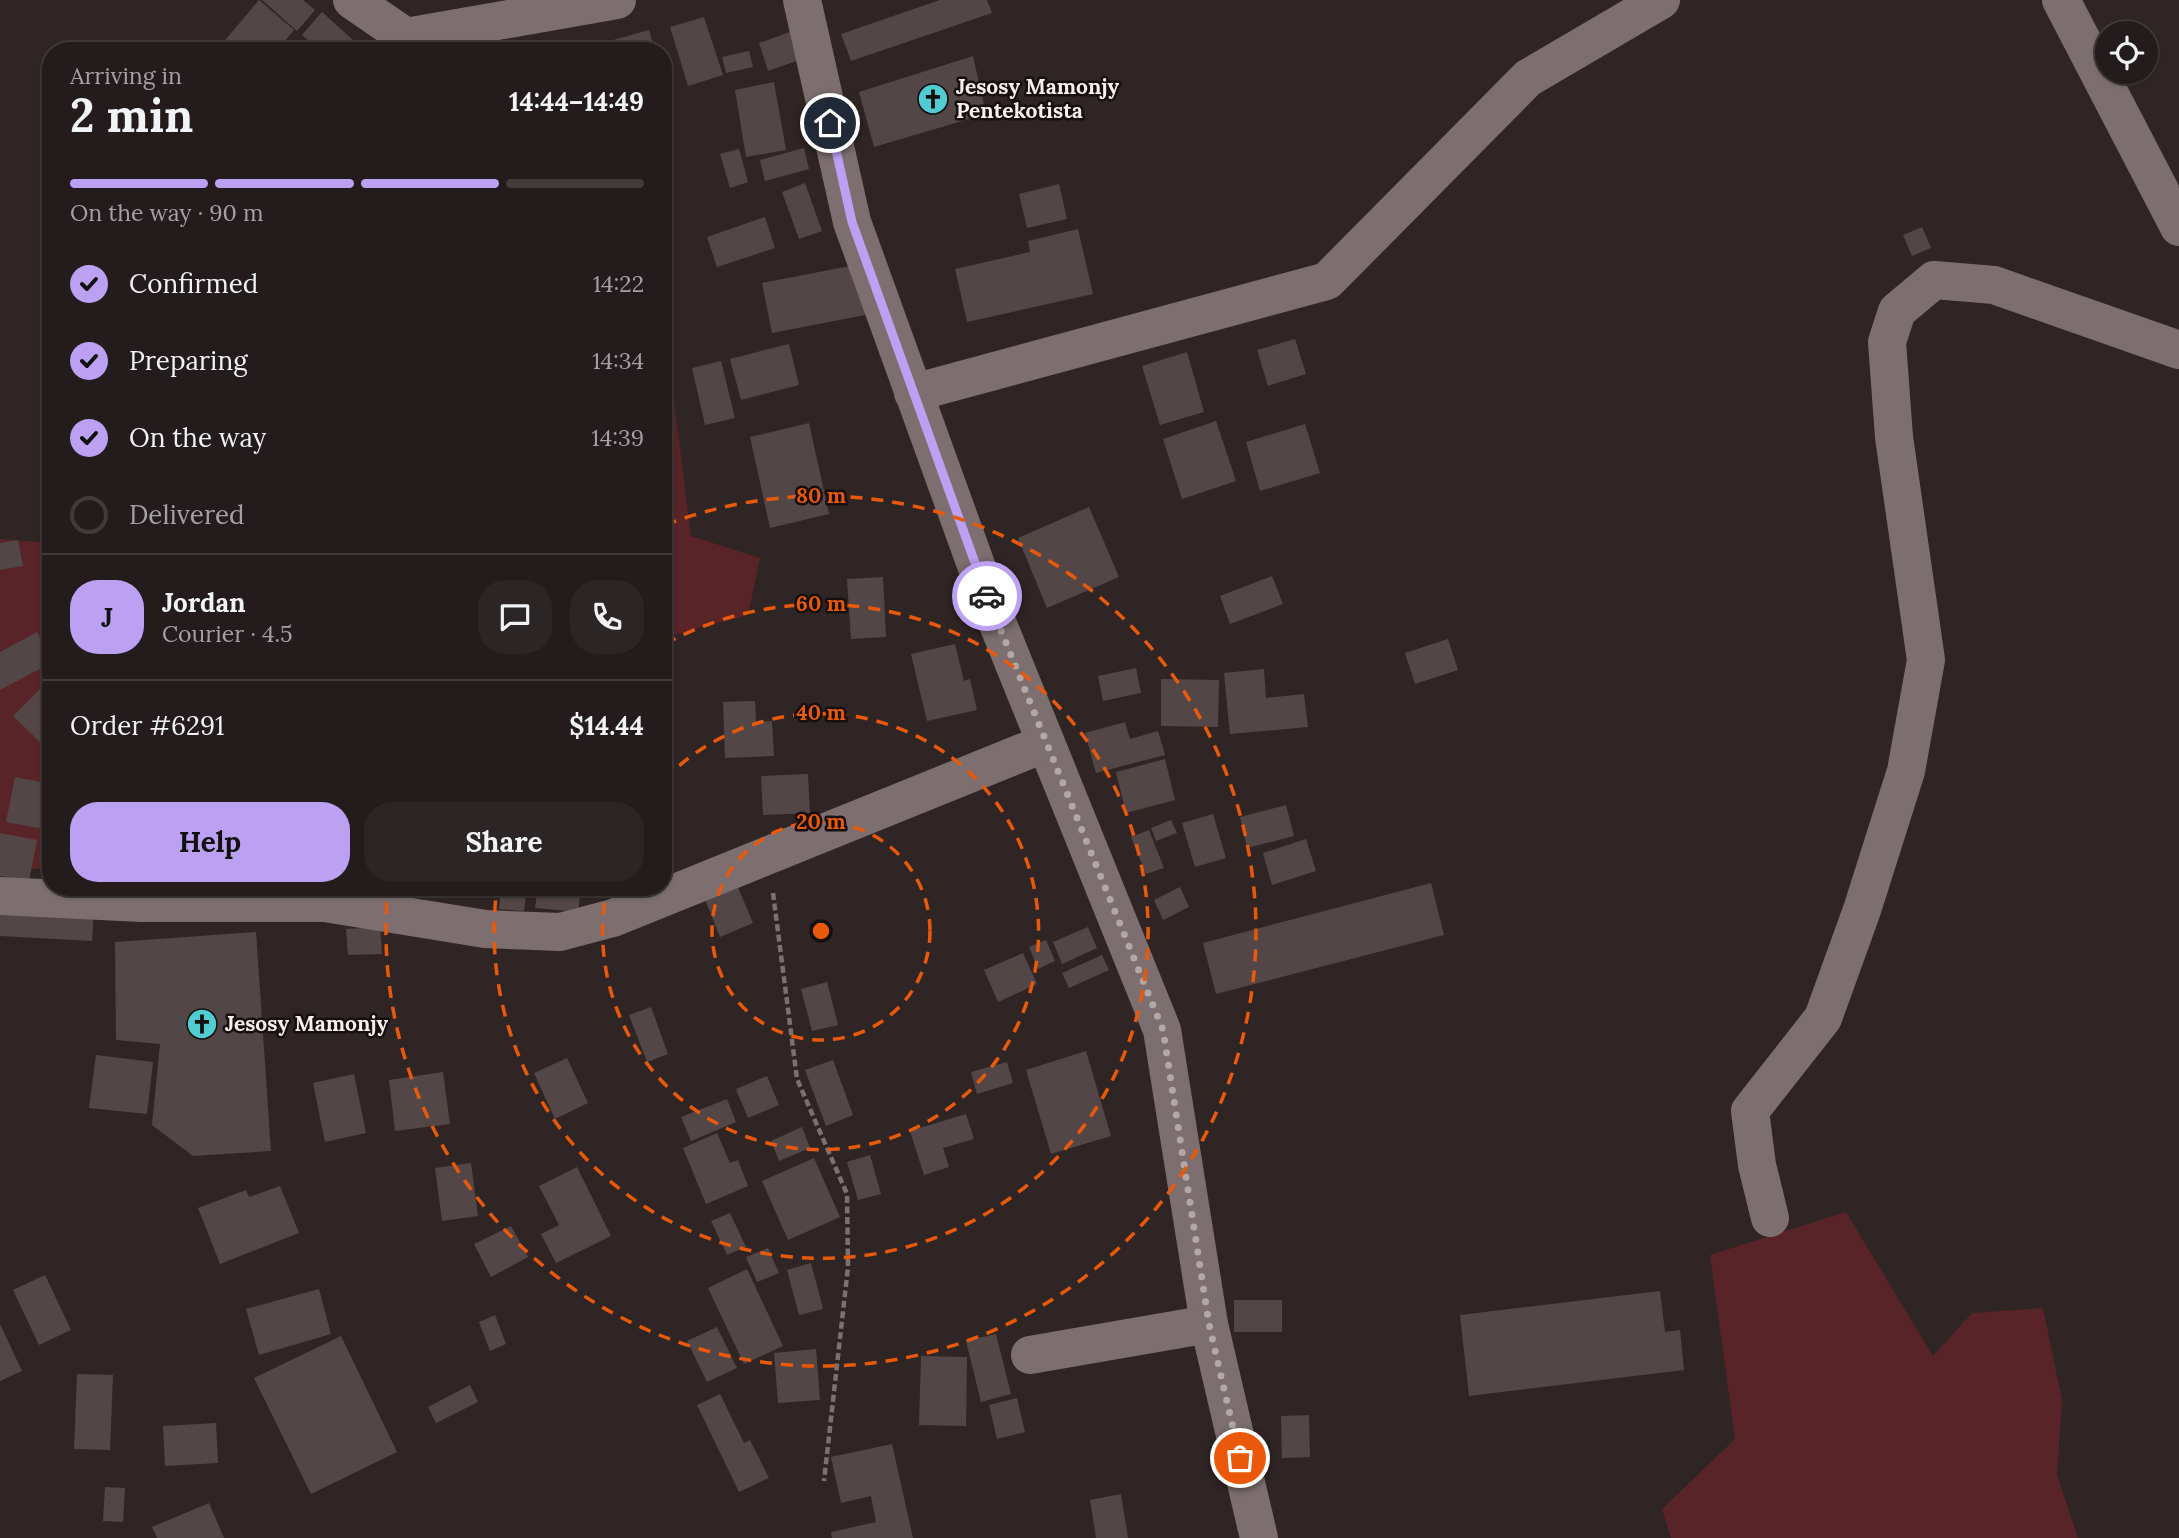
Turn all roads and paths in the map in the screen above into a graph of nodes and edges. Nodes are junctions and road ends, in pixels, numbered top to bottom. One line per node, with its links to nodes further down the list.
1 (352, 0): 2 (street)
2 (617, 0)
3 (802, 0): 8 (street)
4 (1661, 0): 8 (street)
5 (2061, 0): 6 (street)
6 (2179, 227)
7 (2179, 350): 14 (street)
8 (914, 393): 9 (street)
9 (1046, 743): 10 (street); 15 (street)
10 (777, 852): 11 (street); 17 (path)
11 (672, 894)
12 (0, 895): 13 (street)
13 (668, 896)
14 (1770, 1218)
15 (1209, 1324): 16 (street); 18 (street)
16 (1030, 1355)
17 (824, 1481)
18 (1258, 1538)

